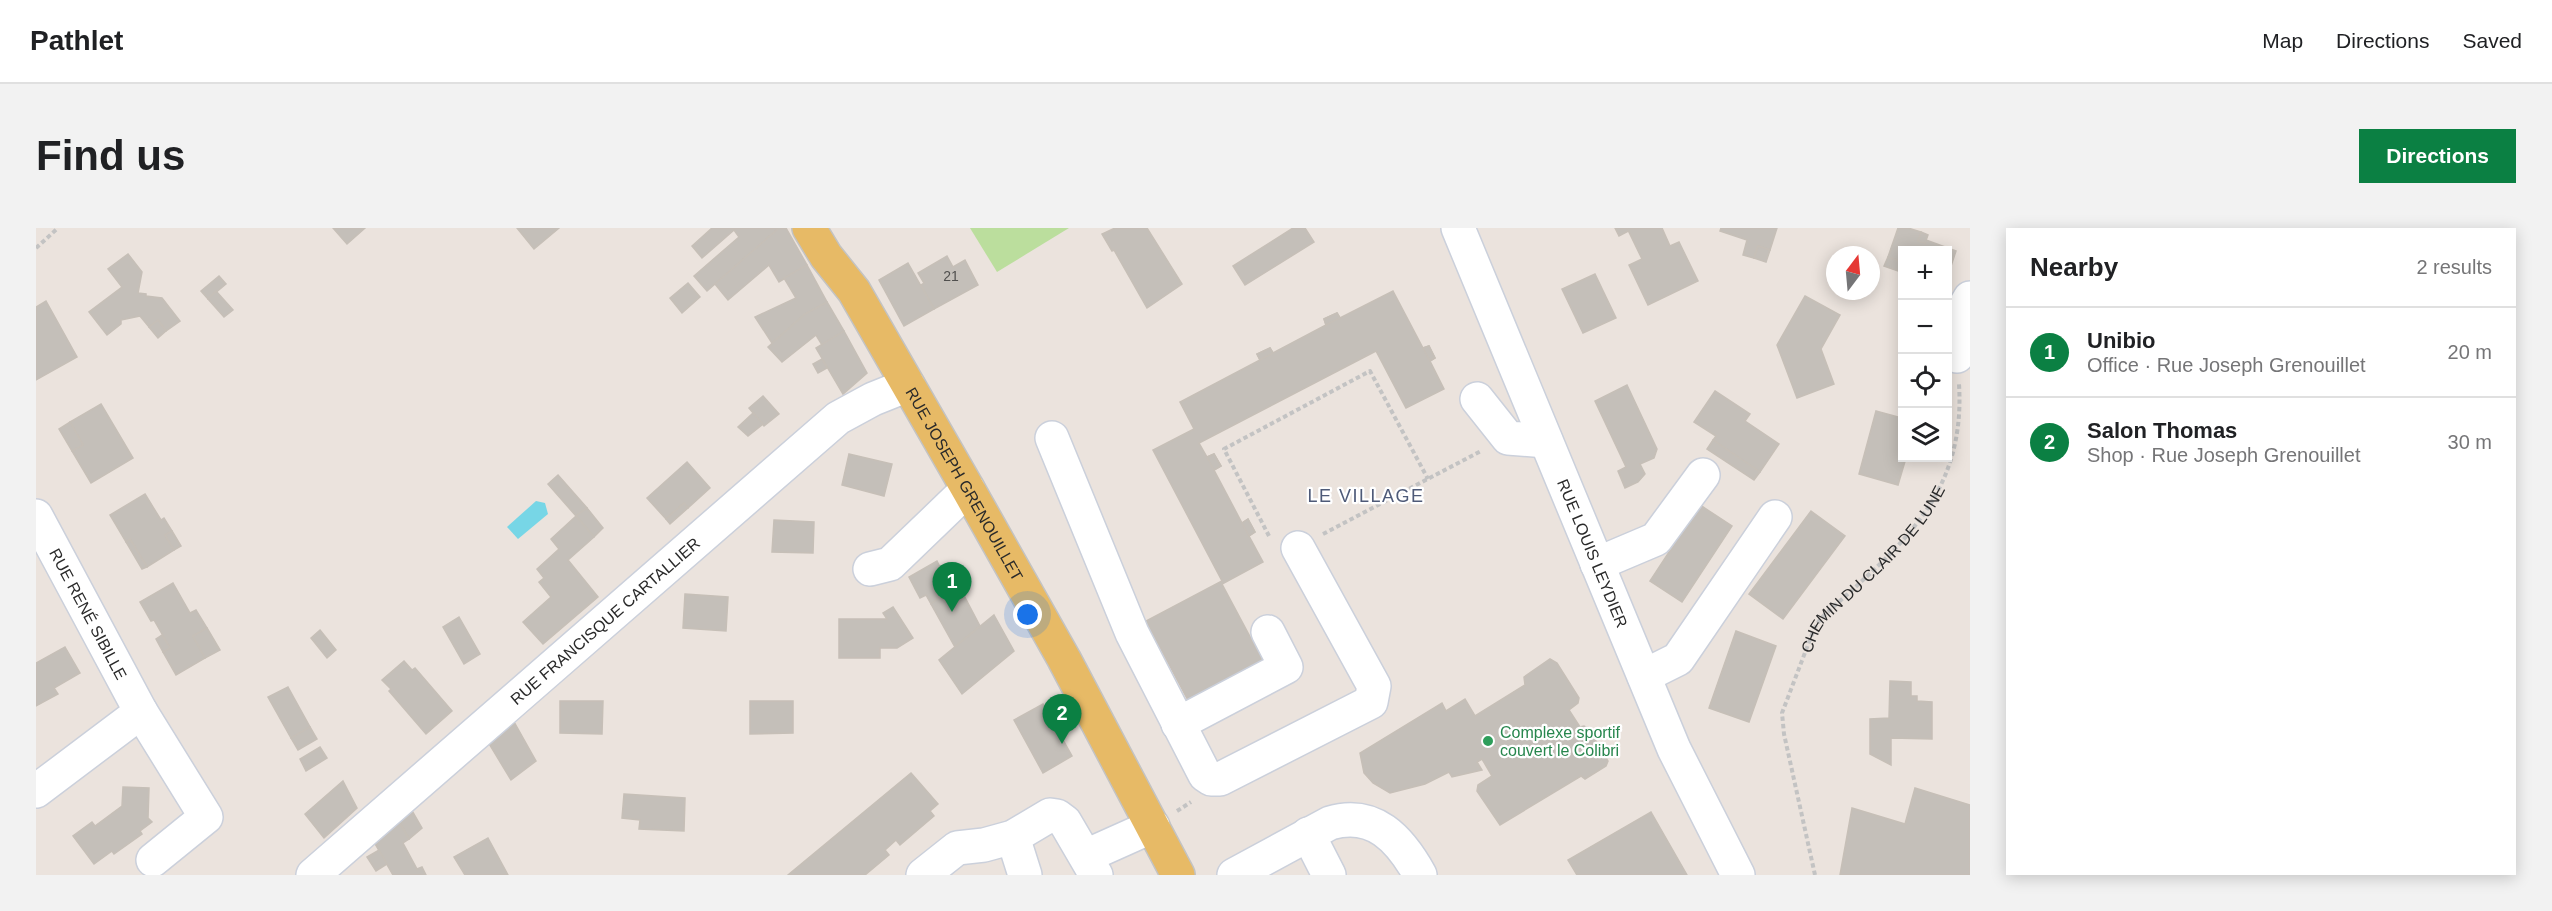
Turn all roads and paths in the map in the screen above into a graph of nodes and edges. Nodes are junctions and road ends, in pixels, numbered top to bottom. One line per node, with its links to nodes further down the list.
1 (58, 228): 4 (path)
2 (809, 228): 7 (main road, RUE JOSEPH GRENOUILLET)
3 (1458, 228): 11 (street, RUE LOUIS LEYDIER)
4 (36, 248)
5 (1970, 297): 6 (street)
6 (1957, 356): 39 (path, CHEMIN DU CLAIR DE LUNE)
7 (908, 385): 14 (main road, RUE JOSEPH GRENOUILLET); 31 (street, RUE FRANCISQUE CARTALLIER)
8 (1476, 399): 10 (street)
9 (1052, 438): 23 (street)
10 (1508, 438): 11 (street); 13 (path)
11 (1546, 441): 18 (street, RUE LOUIS LEYDIER)
12 (1703, 475): 18 (street)
13 (1428, 480): 17 (path); 17 (path)
14 (968, 489): 19 (street); 26 (main road, RUE JOSEPH GRENOUILLET)
15 (36, 516): 22 (street, RUE RENÉ SIBILLE)
16 (1775, 517): 21 (street)
17 (1298, 548): 24 (street)
18 (1597, 564): 21 (street, RUE LOUIS LEYDIER)
19 (870, 569)
20 (1268, 633): 23 (street)
21 (1644, 676): 38 (street, RUE LOUIS LEYDIER)
22 (141, 712): 25 (street); 29 (street, RUE RENÉ SIBILLE)
23 (1178, 723): 24 (street)
24 (1211, 779): 26 (path)
25 (36, 791)
26 (1154, 826): 30 (street); 34 (main road, RUE JOSEPH GRENOUILLET)
27 (1308, 834): 35 (street); 36 (street); 37 (street)
28 (1013, 837): 30 (street); 32 (street); 33 (street)
29 (153, 860)
30 (1091, 866)
31 (313, 875)
32 (923, 875)
33 (1025, 875)
34 (1178, 875)
35 (1234, 875)
36 (1329, 875)
37 (1420, 875)
38 (1738, 875)
39 (1815, 875)

